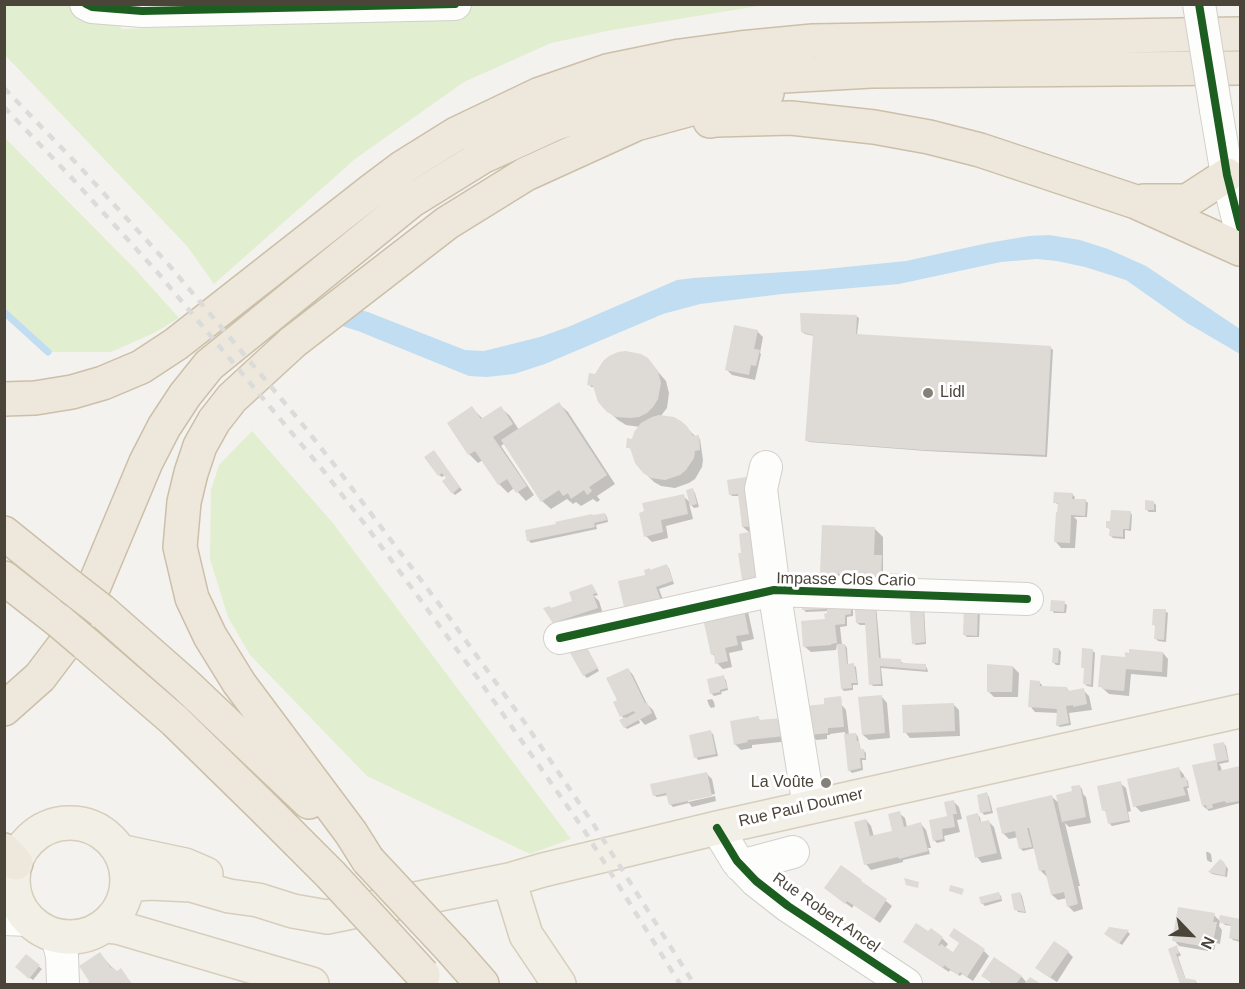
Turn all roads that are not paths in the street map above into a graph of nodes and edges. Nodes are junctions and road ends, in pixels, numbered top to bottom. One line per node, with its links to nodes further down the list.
1 (86, 4): 2 (street)
2 (454, 4)
3 (1199, 4): 10 (street, bridge)
4 (1240, 11): 6 (highway)
5 (1240, 34): 6 (highway)
6 (1070, 36): 14 (highway)
7 (1240, 68): 8 (highway)
8 (871, 71): 9 (highway); 21 (highway)
9 (560, 157): 11 (highway); 27 (highway)
10 (1227, 175): 11 (highway); 12 (street)
11 (1136, 202): 13 (highway)
12 (1240, 227)
13 (1240, 249)
14 (4, 399)
15 (766, 467): 18 (street)
16 (4, 533): 27 (highway, bridge)
17 (4, 578): 35 (highway, bridge)
18 (774, 590): 19 (street, Impasse Clos Cario); 20 (street, Impasse Clos Cario); 23 (street)
19 (1027, 599)
20 (560, 638)
21 (4, 709)
22 (1240, 711): 23 (main road, Rue Paul Doumer)
23 (809, 807): 24 (main road, Rue Paul Doumer)
24 (717, 828): 28 (street, Rue Robert Ancel); 29 (main road, Rue Paul Doumer)
25 (119, 851): 30 (main road); 31 (main road); 32 (main road, Rue Paul Doumer)
26 (793, 852): 28 (street)
27 (368, 860): 39 (highway, bridge)
28 (741, 866): 36 (street, Rue Robert Ancel)
29 (509, 880): 32 (main road, Rue Paul Doumer); 40 (main road)
30 (127, 885): 32 (main road, Rue Paul Doumer); 33 (main road)
31 (12, 892): 34 (main road)
32 (258, 900)
33 (104, 926): 34 (main road); 38 (main road)
34 (57, 936): 37 (street)
35 (428, 980)
36 (901, 983)
37 (63, 984)
38 (312, 984)
39 (482, 984)
40 (559, 984)

